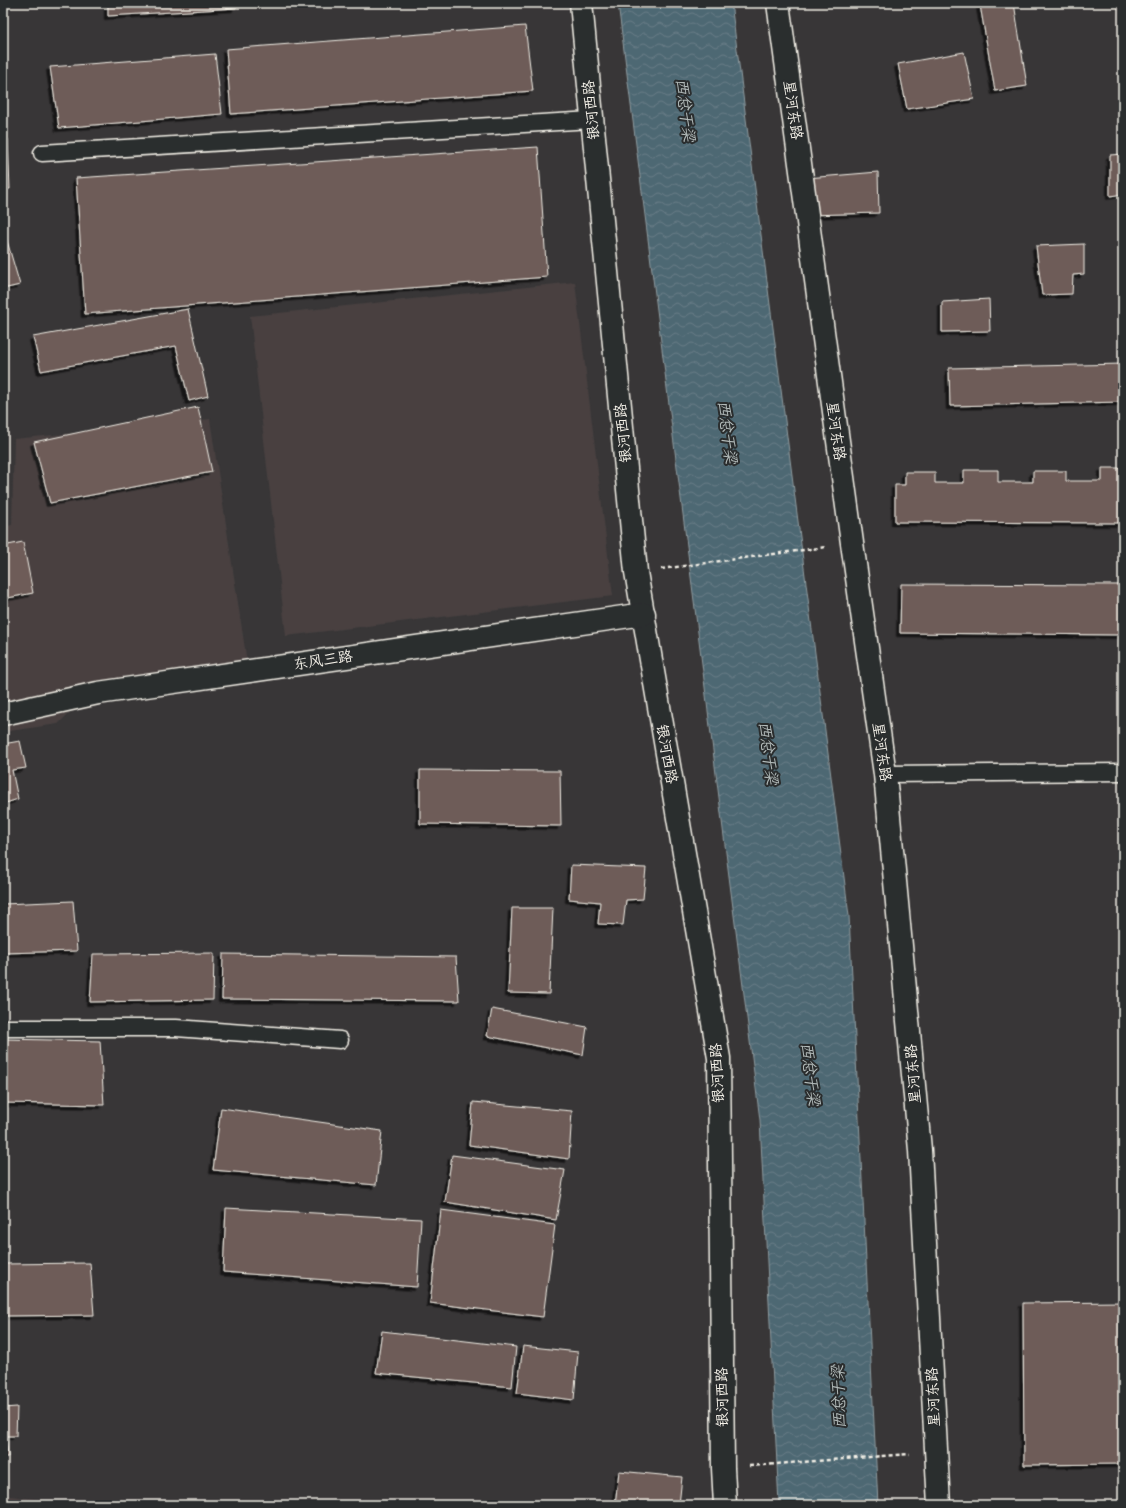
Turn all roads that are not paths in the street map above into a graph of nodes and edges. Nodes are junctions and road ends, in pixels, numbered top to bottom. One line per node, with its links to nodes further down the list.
1 (581, 3): 3 (street, 银河西路)
2 (778, 3): 8 (street, 星河东路)
3 (592, 120): 4 (lane); 5 (street, 银河西路)
4 (42, 153)
5 (644, 614): 6 (street, 东风三路); 11 (street, 银河西路)
6 (3, 714)
7 (1123, 772): 8 (lane)
8 (885, 774): 12 (street, 星河东路)
9 (3, 1028): 10 (lane)
10 (340, 1040)
11 (725, 1505)
12 (939, 1505)

